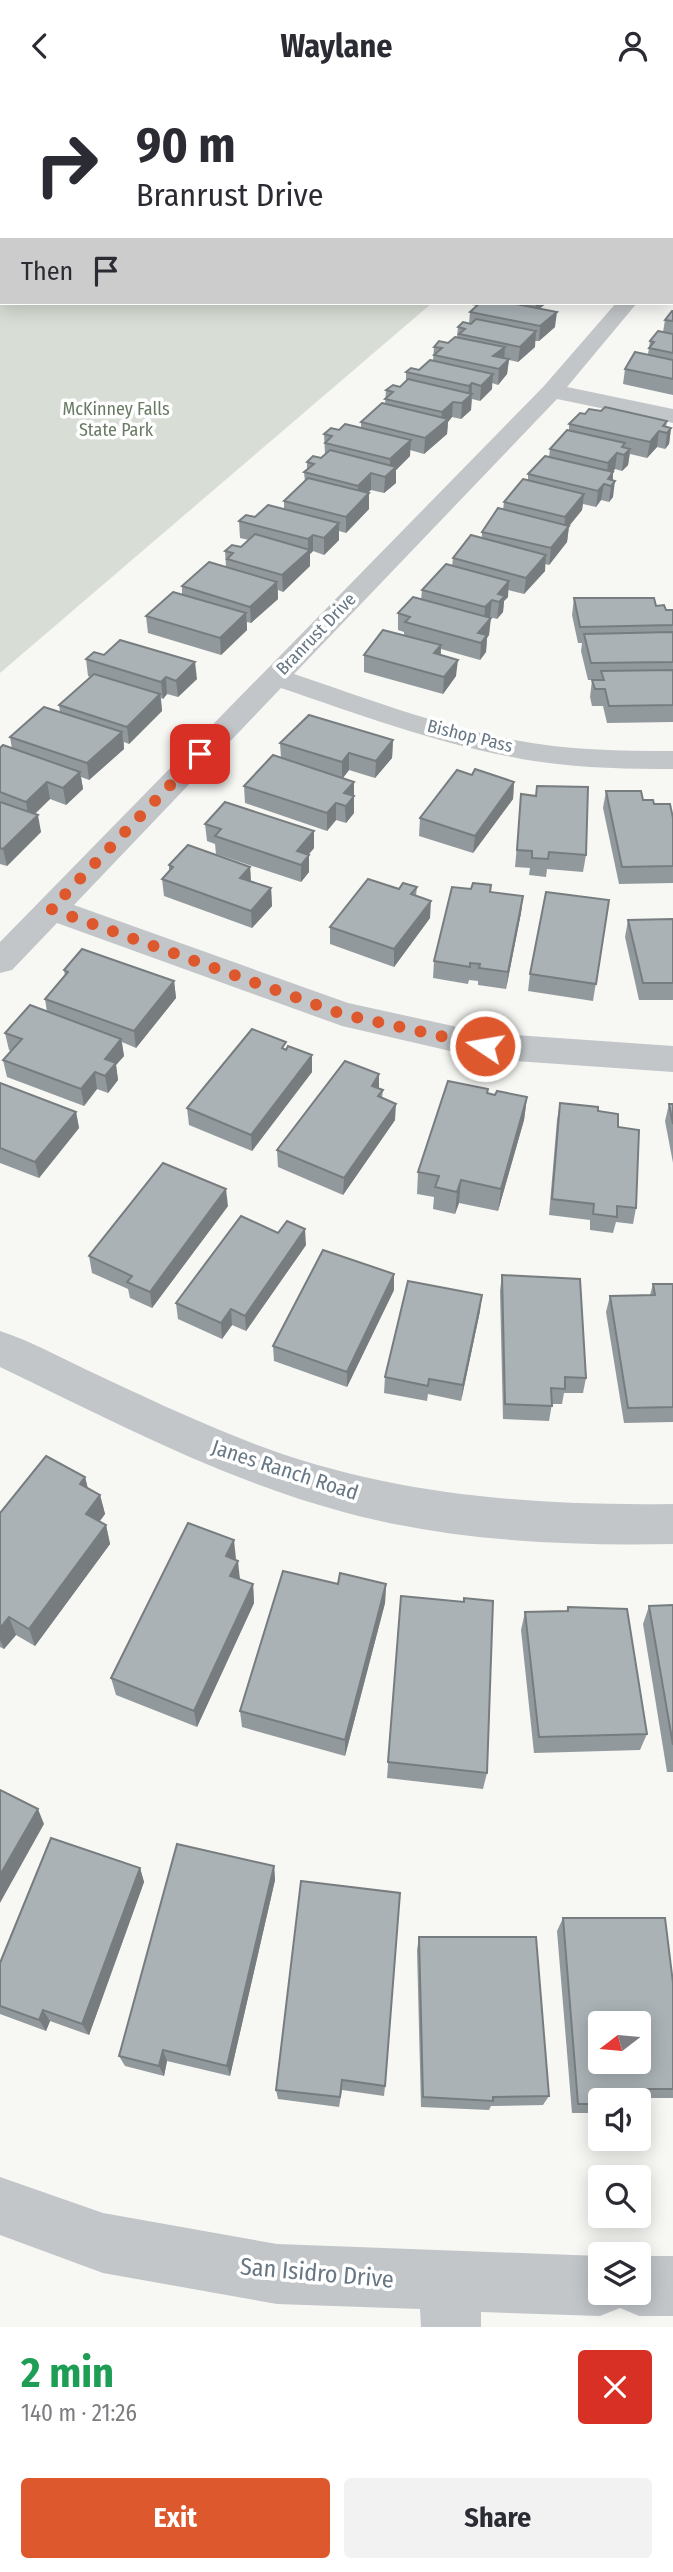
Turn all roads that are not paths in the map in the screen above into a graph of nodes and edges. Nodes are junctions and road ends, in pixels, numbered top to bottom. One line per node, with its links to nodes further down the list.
1 (625, 305): 2 (street, Branrust Drive)
2 (552, 391): 3 (street); 4 (street, Branrust Drive)
3 (673, 416)
4 (274, 677): 5 (street, Bishop Pass); 6 (street, Branrust Drive)
5 (673, 760)
6 (51, 909): 7 (street, Branrust Drive); 8 (street)
7 (0, 962)
8 (673, 1059)
9 (0, 1347): 10 (street, Janes Ranch Road)
10 (673, 1524)
11 (0, 2206): 15 (street, San Isidro Drive)
12 (651, 2286): 13 (street)
13 (673, 2286)
14 (588, 2287): 15 (street, San Isidro Drive)
15 (450, 2304)

